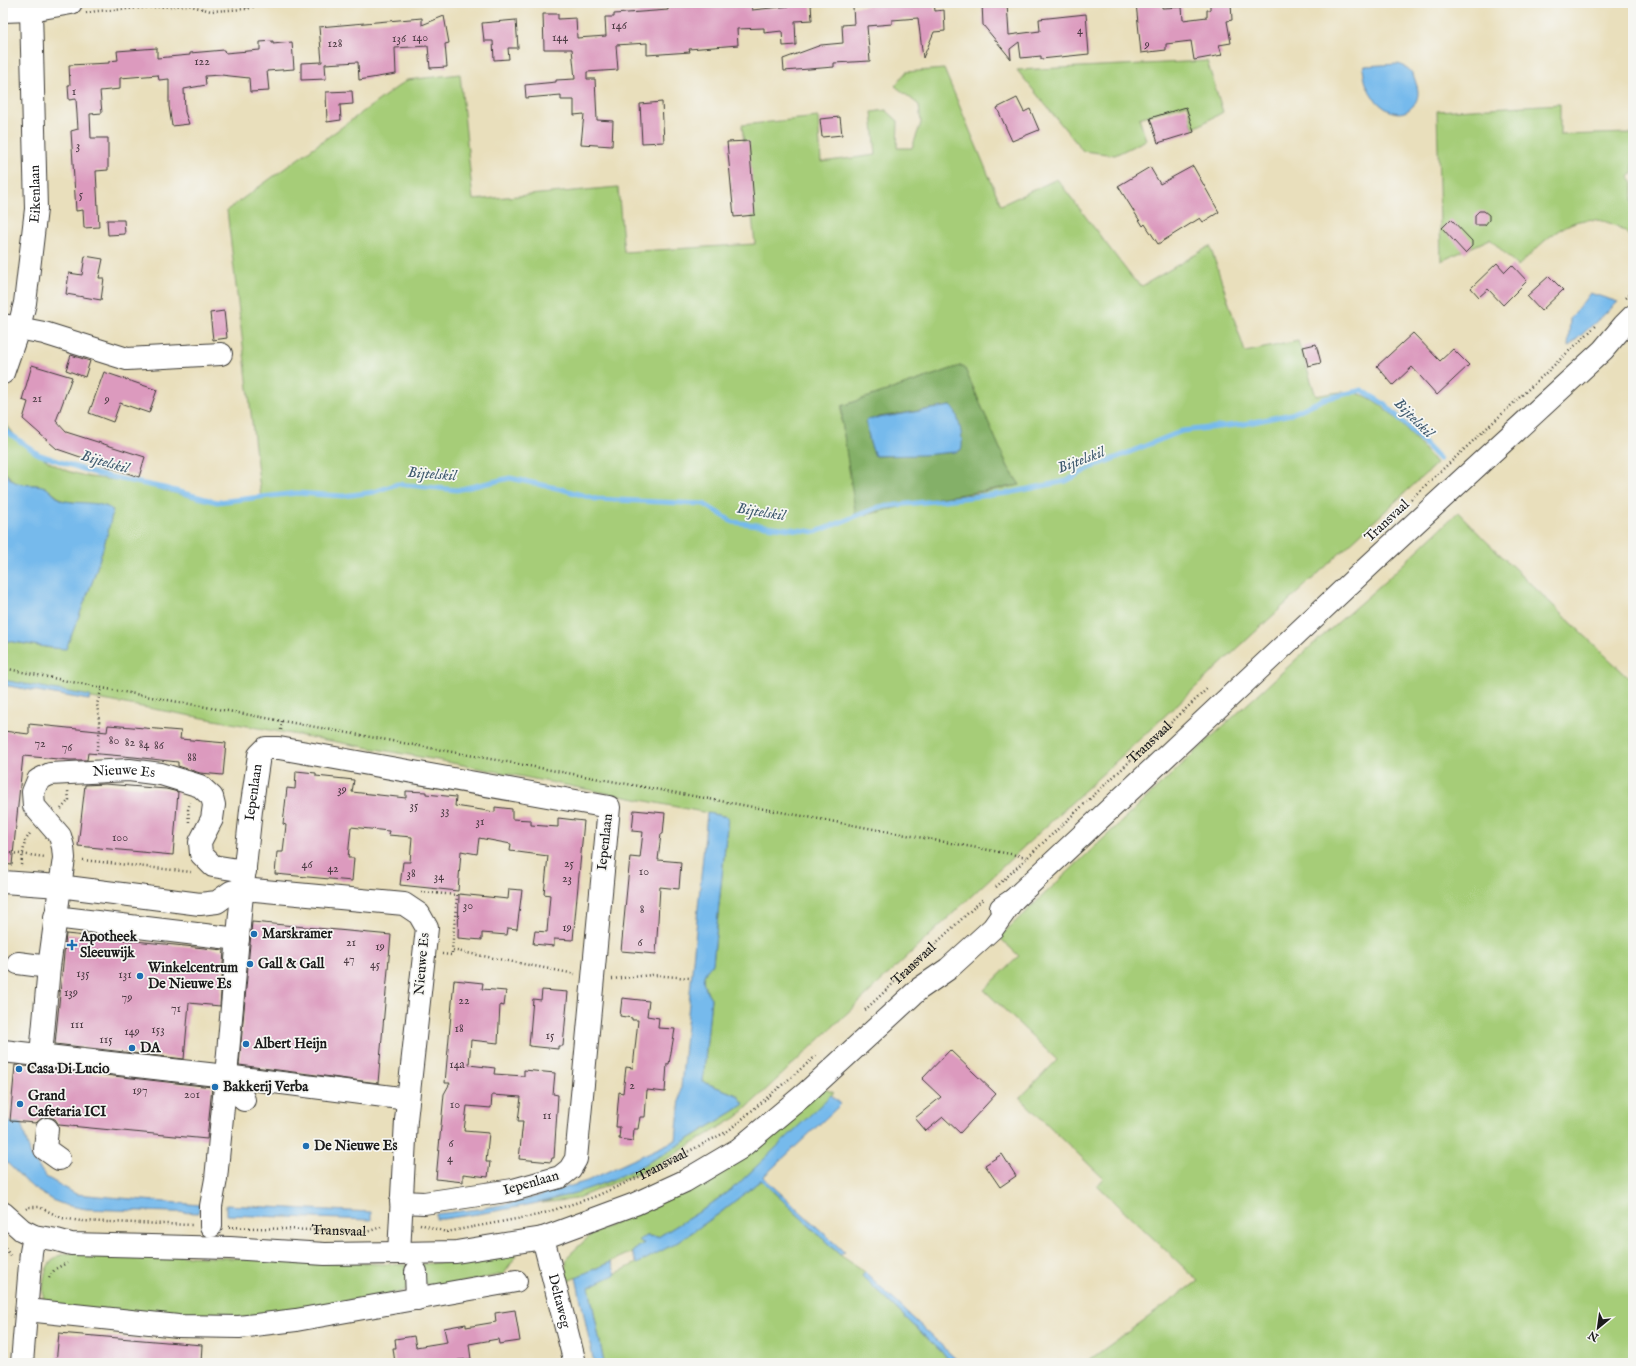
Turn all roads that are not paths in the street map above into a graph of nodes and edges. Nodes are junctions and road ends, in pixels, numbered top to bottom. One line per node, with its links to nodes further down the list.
1 (76, 9): 2 (street)
2 (31, 10): 3 (street); 5 (street, Eikenlaan)
3 (3, 11)
4 (1627, 309): 7 (street, Transvaal)
5 (11, 326): 8 (street); 9 (street, Eikenlaan)
6 (1633, 330): 7 (street, Transvaal)
7 (1603, 350): 28 (street, Transvaal)
8 (221, 354)
9 (3, 374)
10 (244, 880): 12 (street); 12 (street, Nieuwe Es); 14 (street); 20 (street, Nieuwe Es); 24 (street, Iepenlaan)
11 (3, 882): 12 (street)
12 (59, 886): 13 (street, Nieuwe Es)
13 (55, 917): 14 (street); 16 (street, Nieuwe Es)
14 (238, 938): 19 (street)
15 (18, 963): 16 (street)
16 (49, 967): 18 (street, Nieuwe Es)
17 (3, 1051): 18 (street)
18 (41, 1055): 19 (street)
19 (226, 1076): 20 (street); 21 (street); 26 (street)
20 (408, 1099): 24 (street, Nieuwe Es)
21 (244, 1100)
22 (47, 1130): 23 (street)
23 (59, 1159)
24 (401, 1202): 30 (street, Nieuwe Es)
25 (3, 1213): 29 (street)
26 (211, 1226)
27 (3, 1228): 29 (street)
28 (543, 1238): 30 (street, Transvaal); 36 (street, Deltaweg)
29 (33, 1244): 30 (street, Transvaal); 34 (street)
30 (399, 1253)
31 (416, 1272): 33 (street)
32 (516, 1281): 33 (street)
33 (417, 1299): 34 (street)
34 (27, 1310): 35 (street)
35 (22, 1363)
36 (575, 1363)

